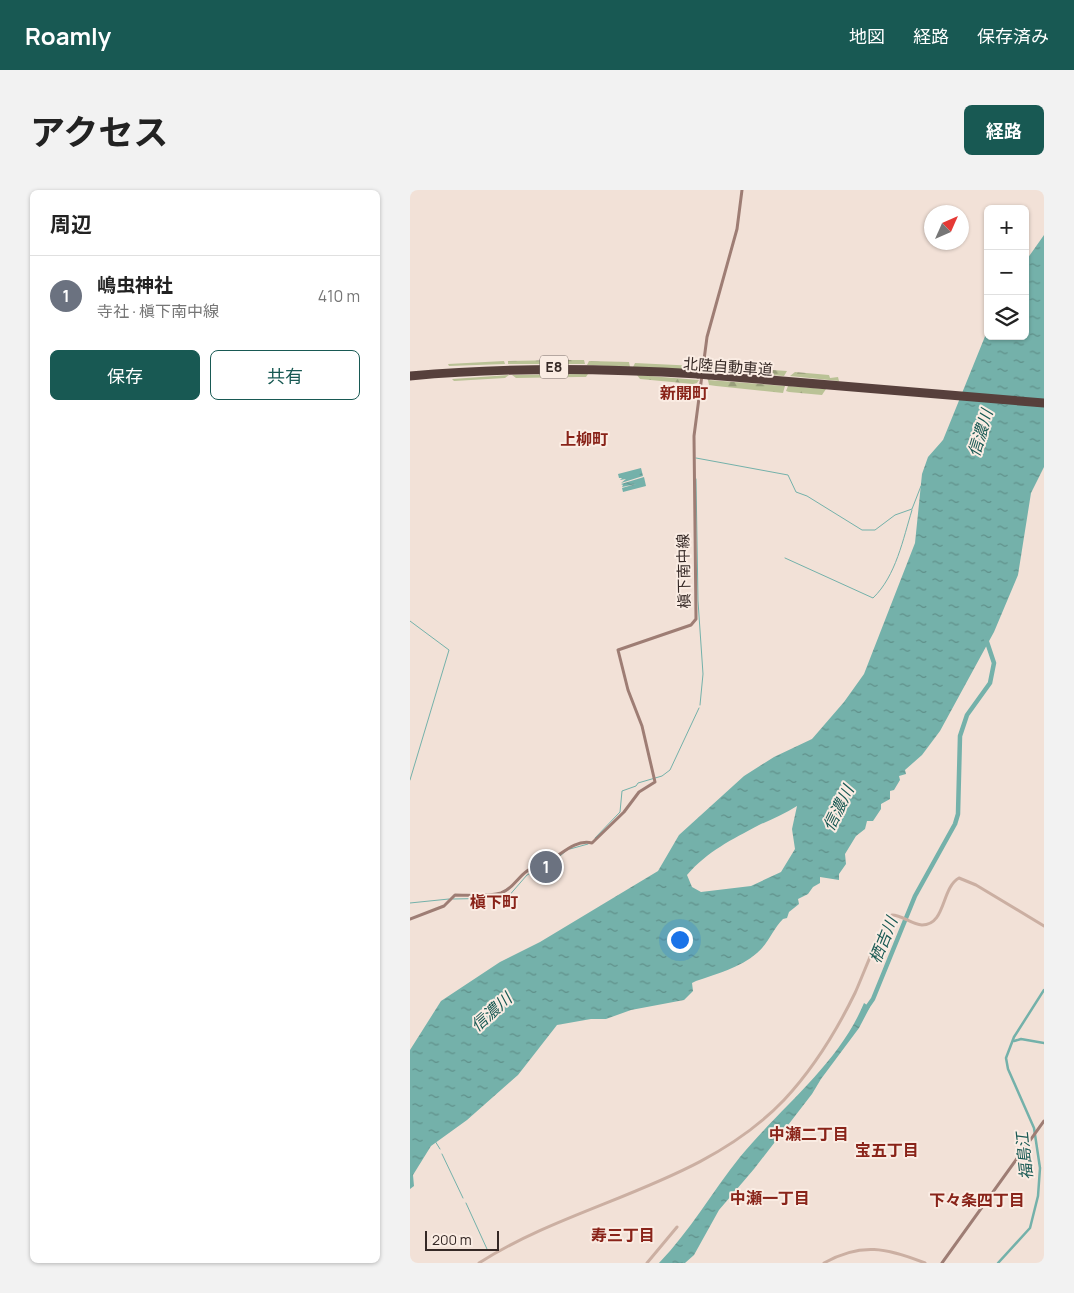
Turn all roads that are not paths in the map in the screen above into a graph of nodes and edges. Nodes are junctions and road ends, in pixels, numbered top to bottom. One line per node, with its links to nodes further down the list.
1 (742, 190): 8 (main road, 槇下南中線)
2 (410, 374): 3 (highway, 北陸自動車道 / E8)
3 (698, 374): 4 (highway, 北陸自動車道 / E8); 5 (highway, 北陸自動車道 / E8, bridge)
4 (410, 378)
5 (838, 386): 6 (highway, 北陸自動車道 / E8); 7 (highway, 北陸自動車道 / E8)
6 (1044, 400)
7 (1044, 405)
8 (410, 919)
9 (1044, 926): 12 (street)
10 (1044, 1121): 16 (main road)
11 (677, 1227): 13 (street)
12 (479, 1263)
13 (647, 1263)
14 (824, 1263): 15 (street)
15 (925, 1263)
16 (942, 1263)

